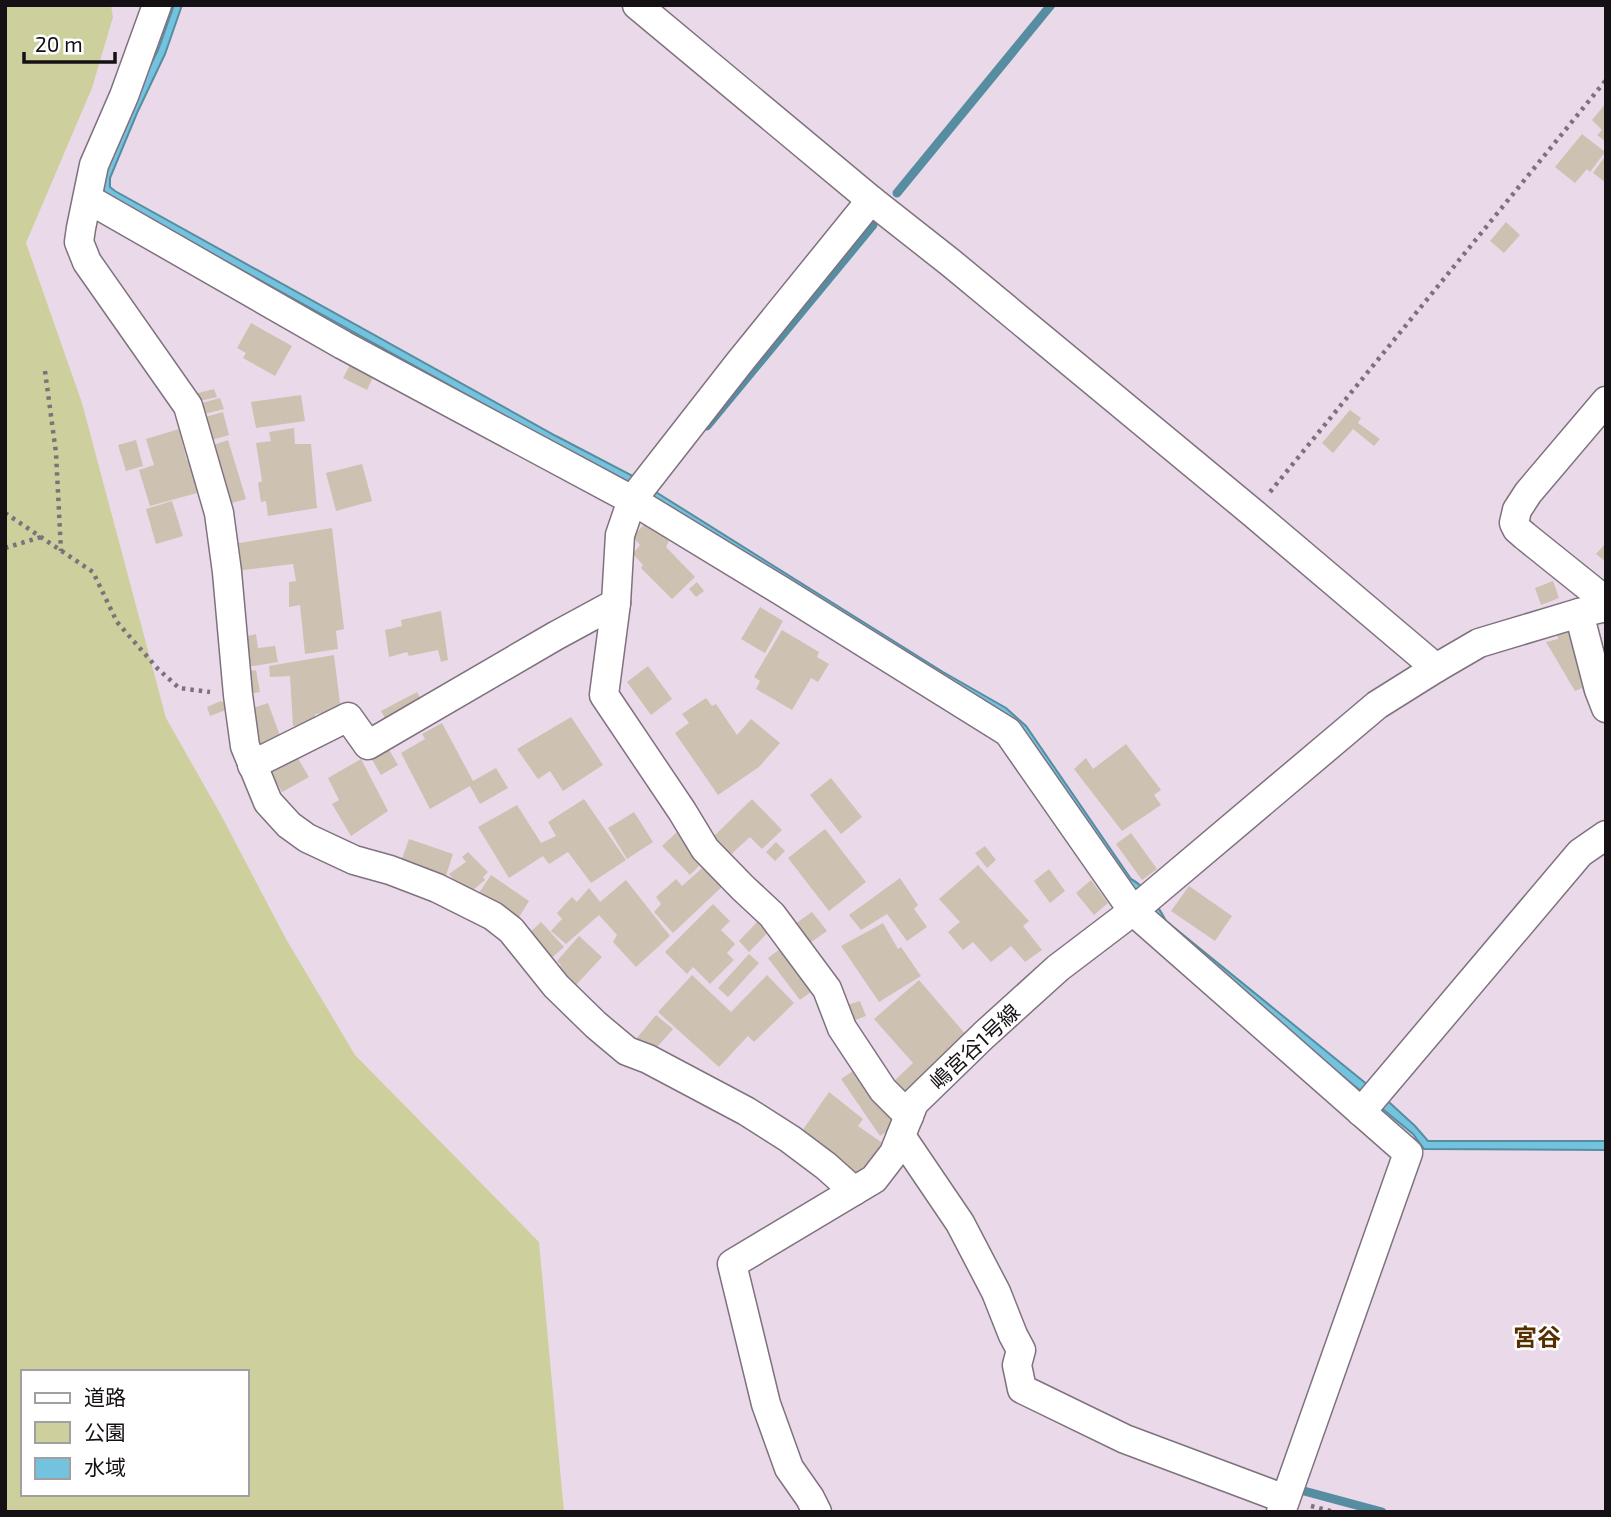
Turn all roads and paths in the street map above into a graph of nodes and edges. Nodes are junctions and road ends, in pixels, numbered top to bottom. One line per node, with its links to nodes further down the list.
1 (157, 5): 4 (street)
2 (638, 5): 5 (street)
3 (1606, 80): 10 (path)
4 (88, 199): 8 (street); 18 (street)
5 (871, 200): 8 (street); 10 (street)
6 (45, 371): 13 (path)
7 (1606, 401): 14 (street)
8 (632, 500): 15 (street); 22 (street)
9 (5, 513): 11 (path)
10 (1253, 513): 17 (street)
11 (41, 537): 12 (path); 13 (path)
12 (5, 548)
13 (61, 551): 18 (path)
14 (1606, 601)
15 (616, 603): 20 (street); 24 (street)
16 (1592, 610): 17 (street, 嶋宮谷1号線); 19 (street)
17 (1436, 668): 22 (street, 嶋宮谷1号線)
18 (238, 695): 20 (street)
19 (1606, 708)
20 (253, 765): 25 (street)
21 (1606, 835): 23 (street)
22 (1133, 911): 23 (street); 24 (street, 嶋宮谷1号線)
23 (1361, 1112): 26 (street)
24 (905, 1126): 25 (street, 嶋宮谷1号線); 26 (street)
25 (854, 1191): 27 (street, 嶋宮谷1号線)
26 (1283, 1505)
27 (817, 1512)

